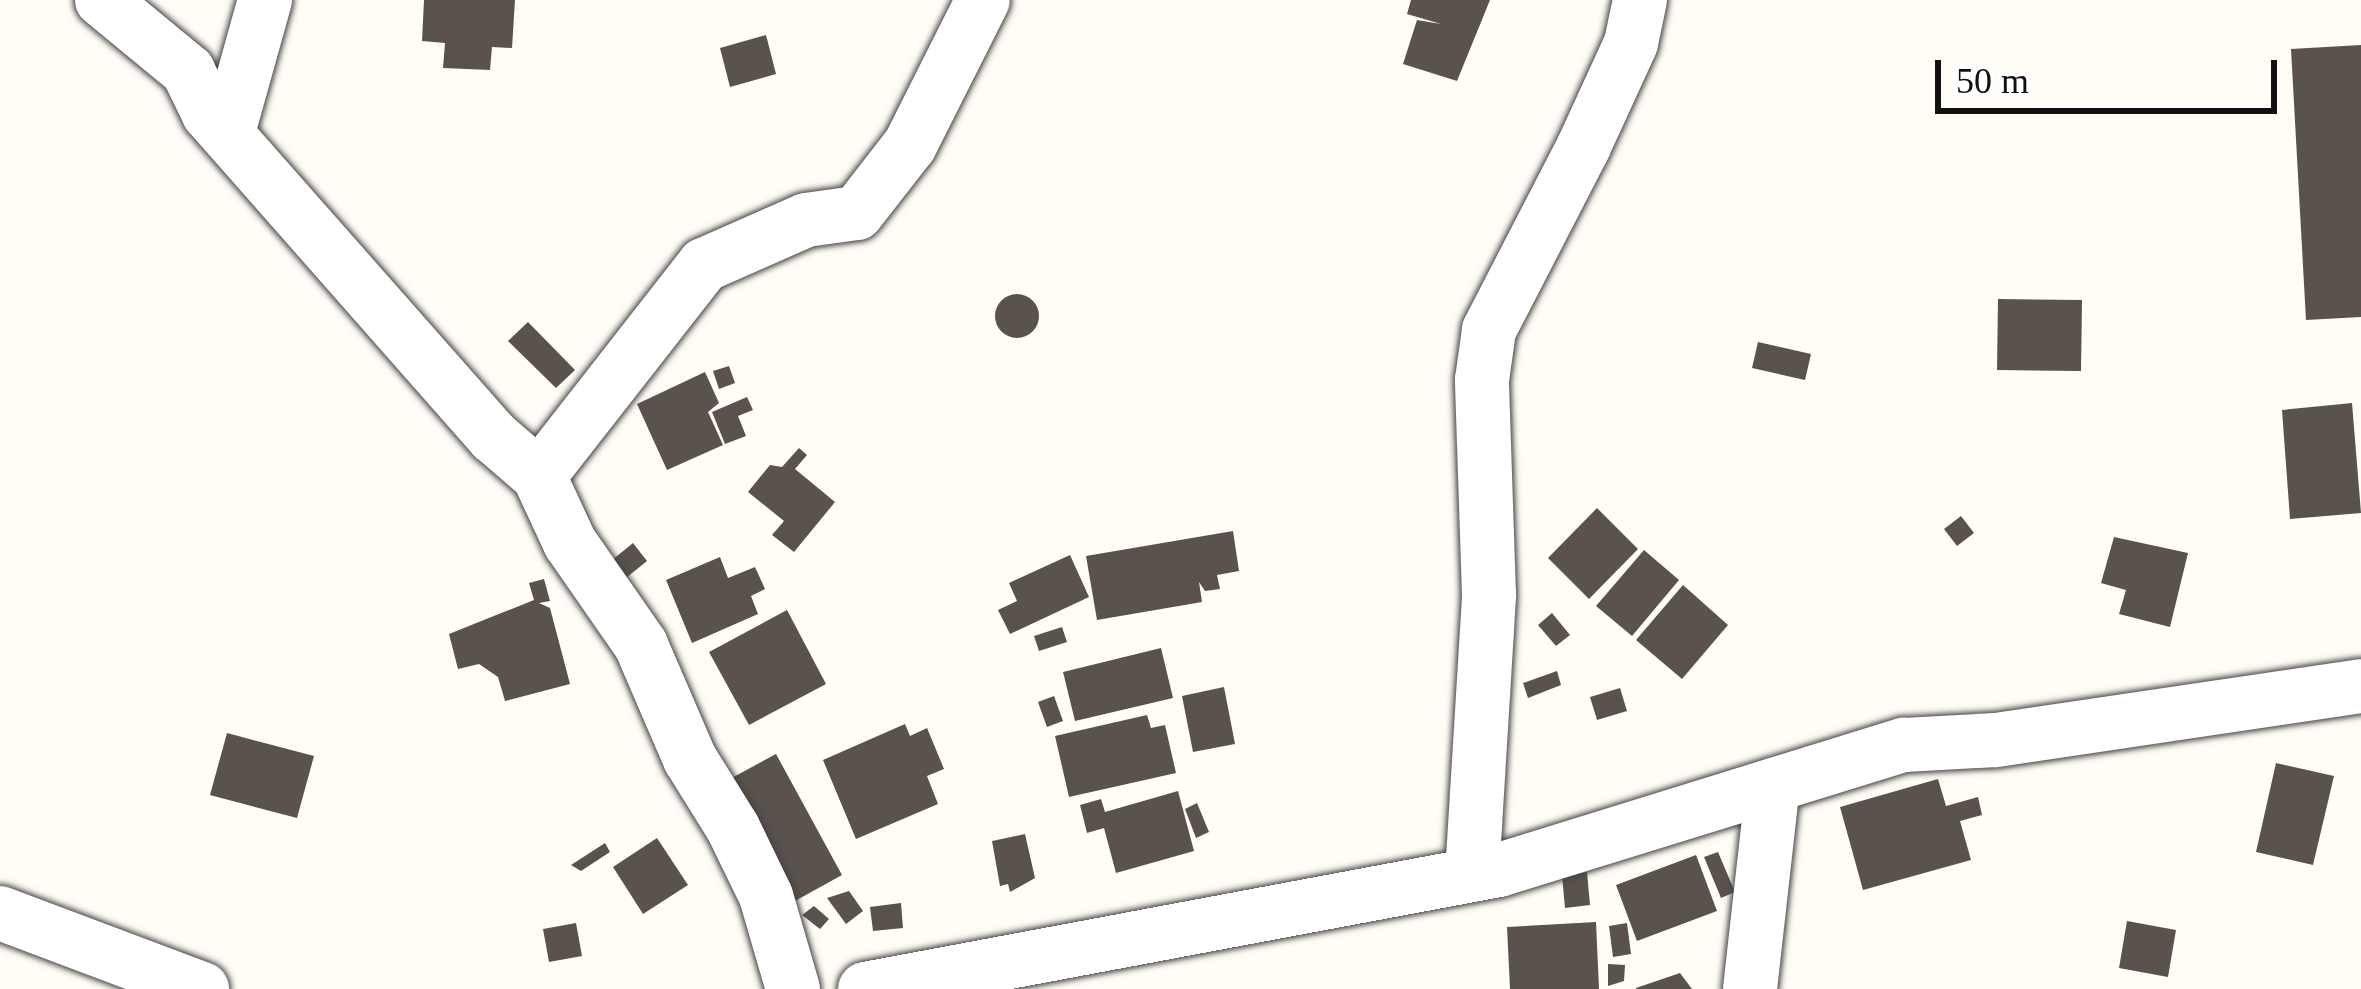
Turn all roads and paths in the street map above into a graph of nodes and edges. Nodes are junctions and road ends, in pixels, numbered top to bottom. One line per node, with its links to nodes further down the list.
1 (102, 0): 5 (street)
2 (266, 0): 5 (street)
3 (983, 0): 6 (street)
4 (1640, 0): 9 (street)
5 (229, 129): 6 (street)
6 (539, 476): 12 (street)
7 (2361, 686): 8 (street)
8 (1773, 785): 9 (street); 14 (street)
9 (1472, 875): 13 (street)
10 (0, 914): 11 (street)
11 (202, 989)
12 (793, 989)
13 (865, 989)
14 (1750, 989)

